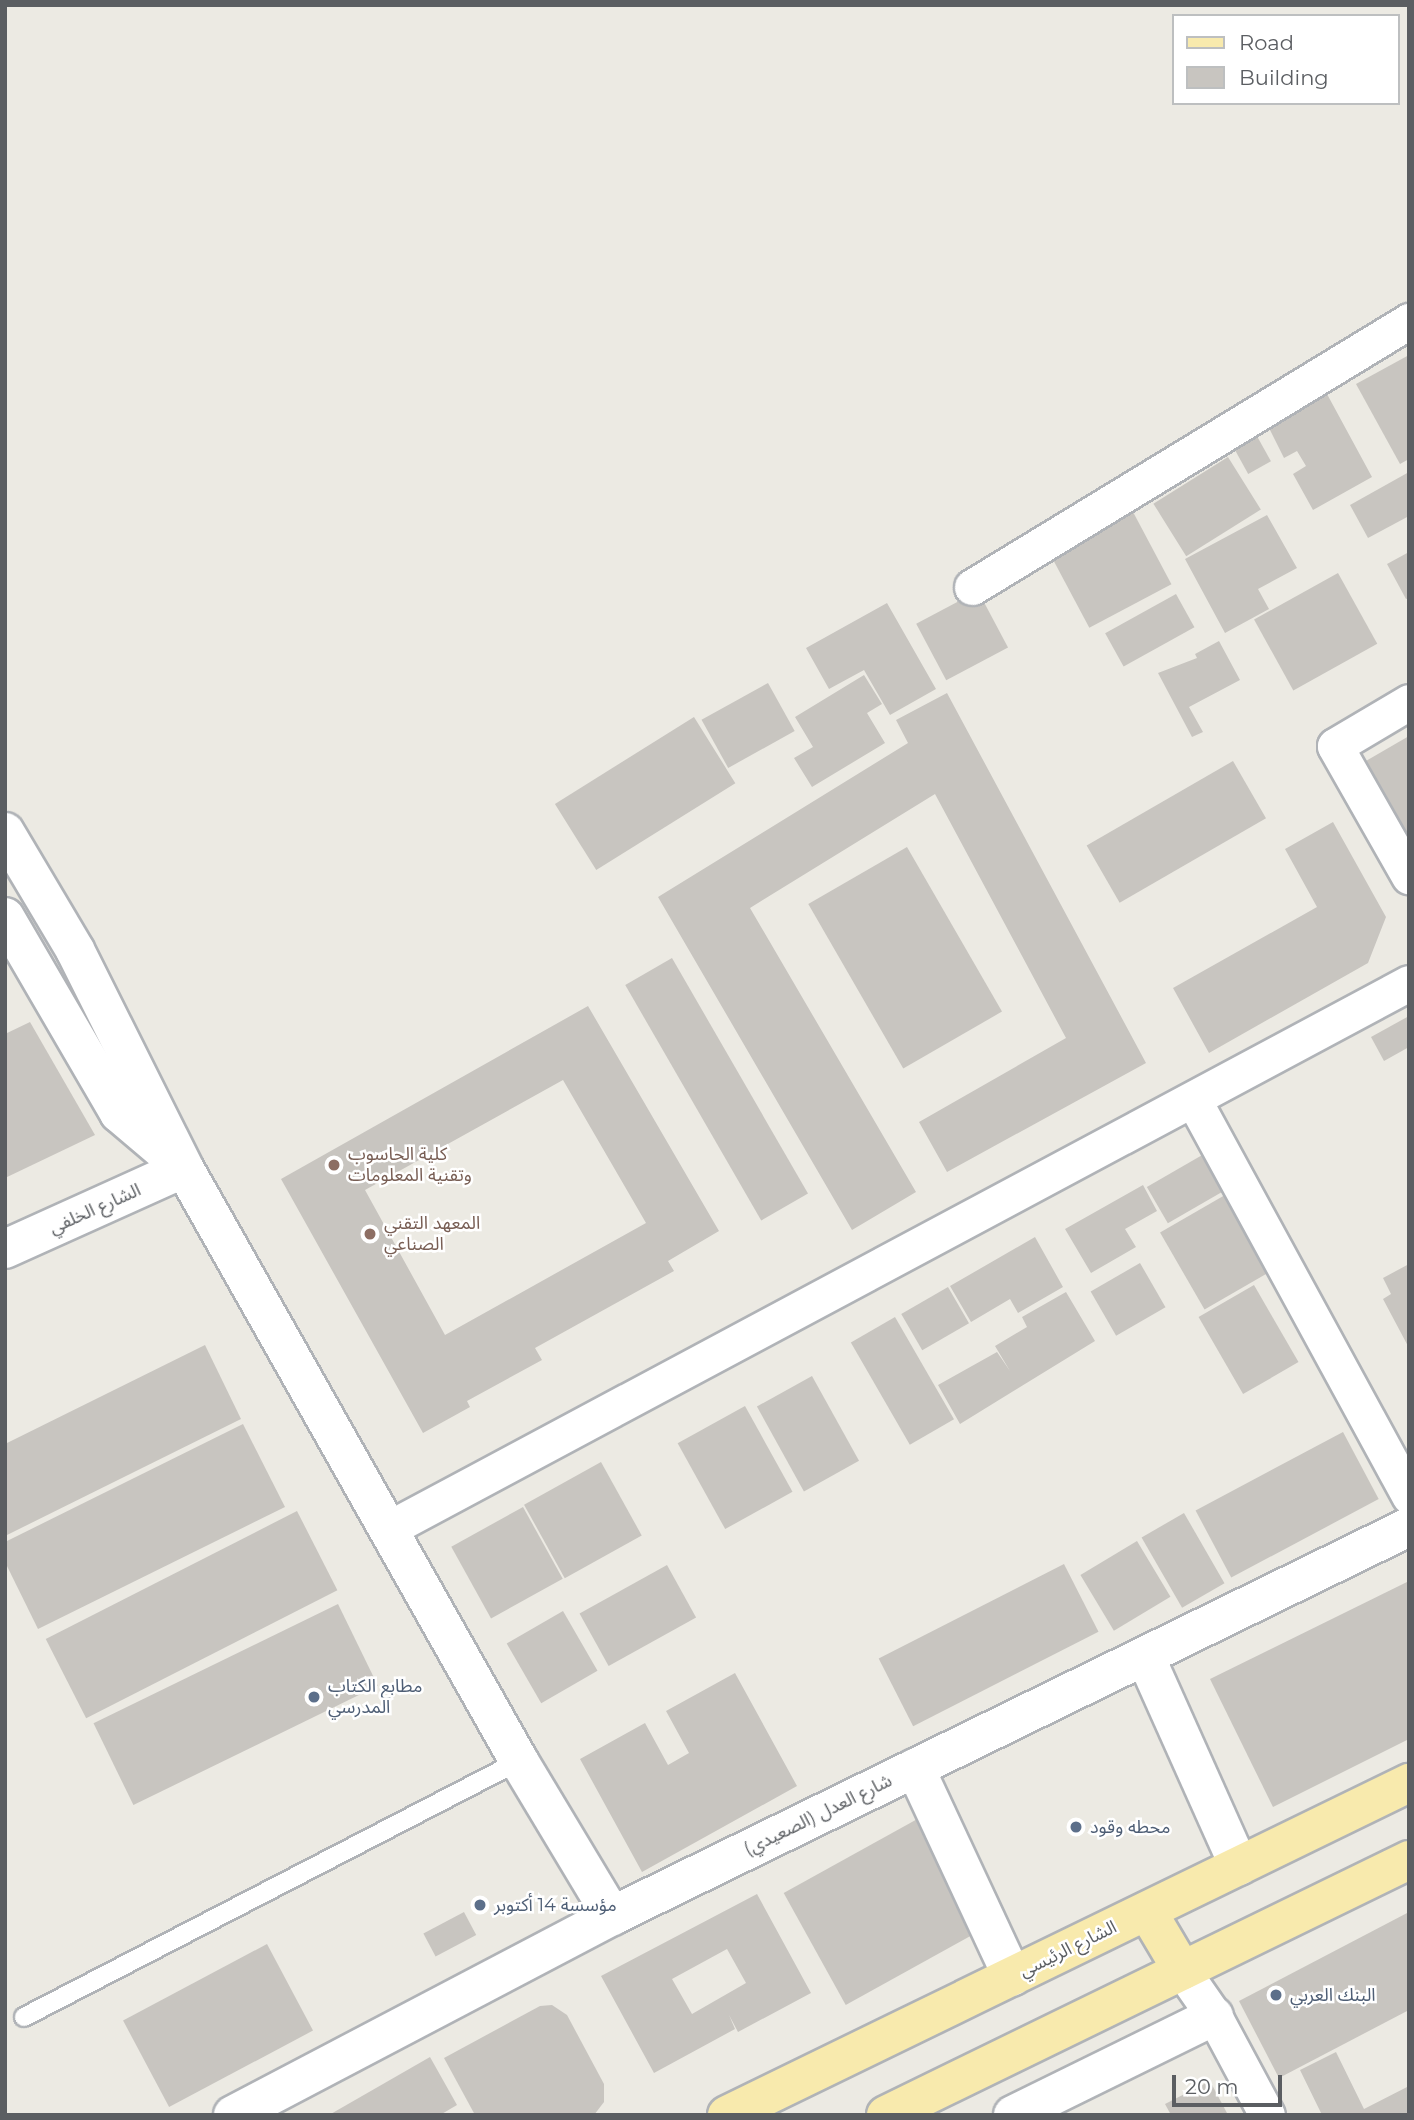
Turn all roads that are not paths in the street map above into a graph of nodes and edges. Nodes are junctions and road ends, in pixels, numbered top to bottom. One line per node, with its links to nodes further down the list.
1 (1409, 321): 2 (street)
2 (972, 587)
3 (1409, 702): 5 (street)
4 (5, 832): 7 (street)
5 (1409, 876)
6 (5, 917): 8 (street)
7 (75, 950): 8 (street); 11 (street)
8 (38, 975): 11 (street)
9 (1409, 983): 10 (street)
10 (1194, 1101): 13 (street); 15 (street)
11 (184, 1168): 12 (street, الشارع الخلفي); 15 (street)
12 (5, 1249)
13 (1409, 1496)
14 (1409, 1527): 16 (street, شارع العدل (الصعيدي))
15 (390, 1528): 17 (street)
16 (1144, 1656): 18 (street, شارع العدل (الصعيدي)); 21 (street)
17 (519, 1761): 23 (street); 27 (lane)
18 (915, 1768): 23 (street, شارع العدل (الصعيدي)); 25 (street)
19 (1409, 1783): 21 (main road, الشارع الرئيسي)
20 (1409, 1860): 24 (main road)
21 (1239, 1866): 22 (main road, الشارع الرئيسي)
22 (1147, 1911): 24 (main road); 25 (main road, الشارع الرئيسي)
23 (612, 1916): 28 (street, شارع العدل (الصعيدي))
24 (1182, 1970): 26 (street); 30 (main road)
25 (1012, 1976): 29 (main road, الشارع الرئيسي)
26 (1214, 2016): 31 (street); 32 (street)
27 (24, 2017)
28 (233, 2115)
29 (727, 2115)
30 (886, 2115)
31 (1013, 2115)
32 (1267, 2115)

